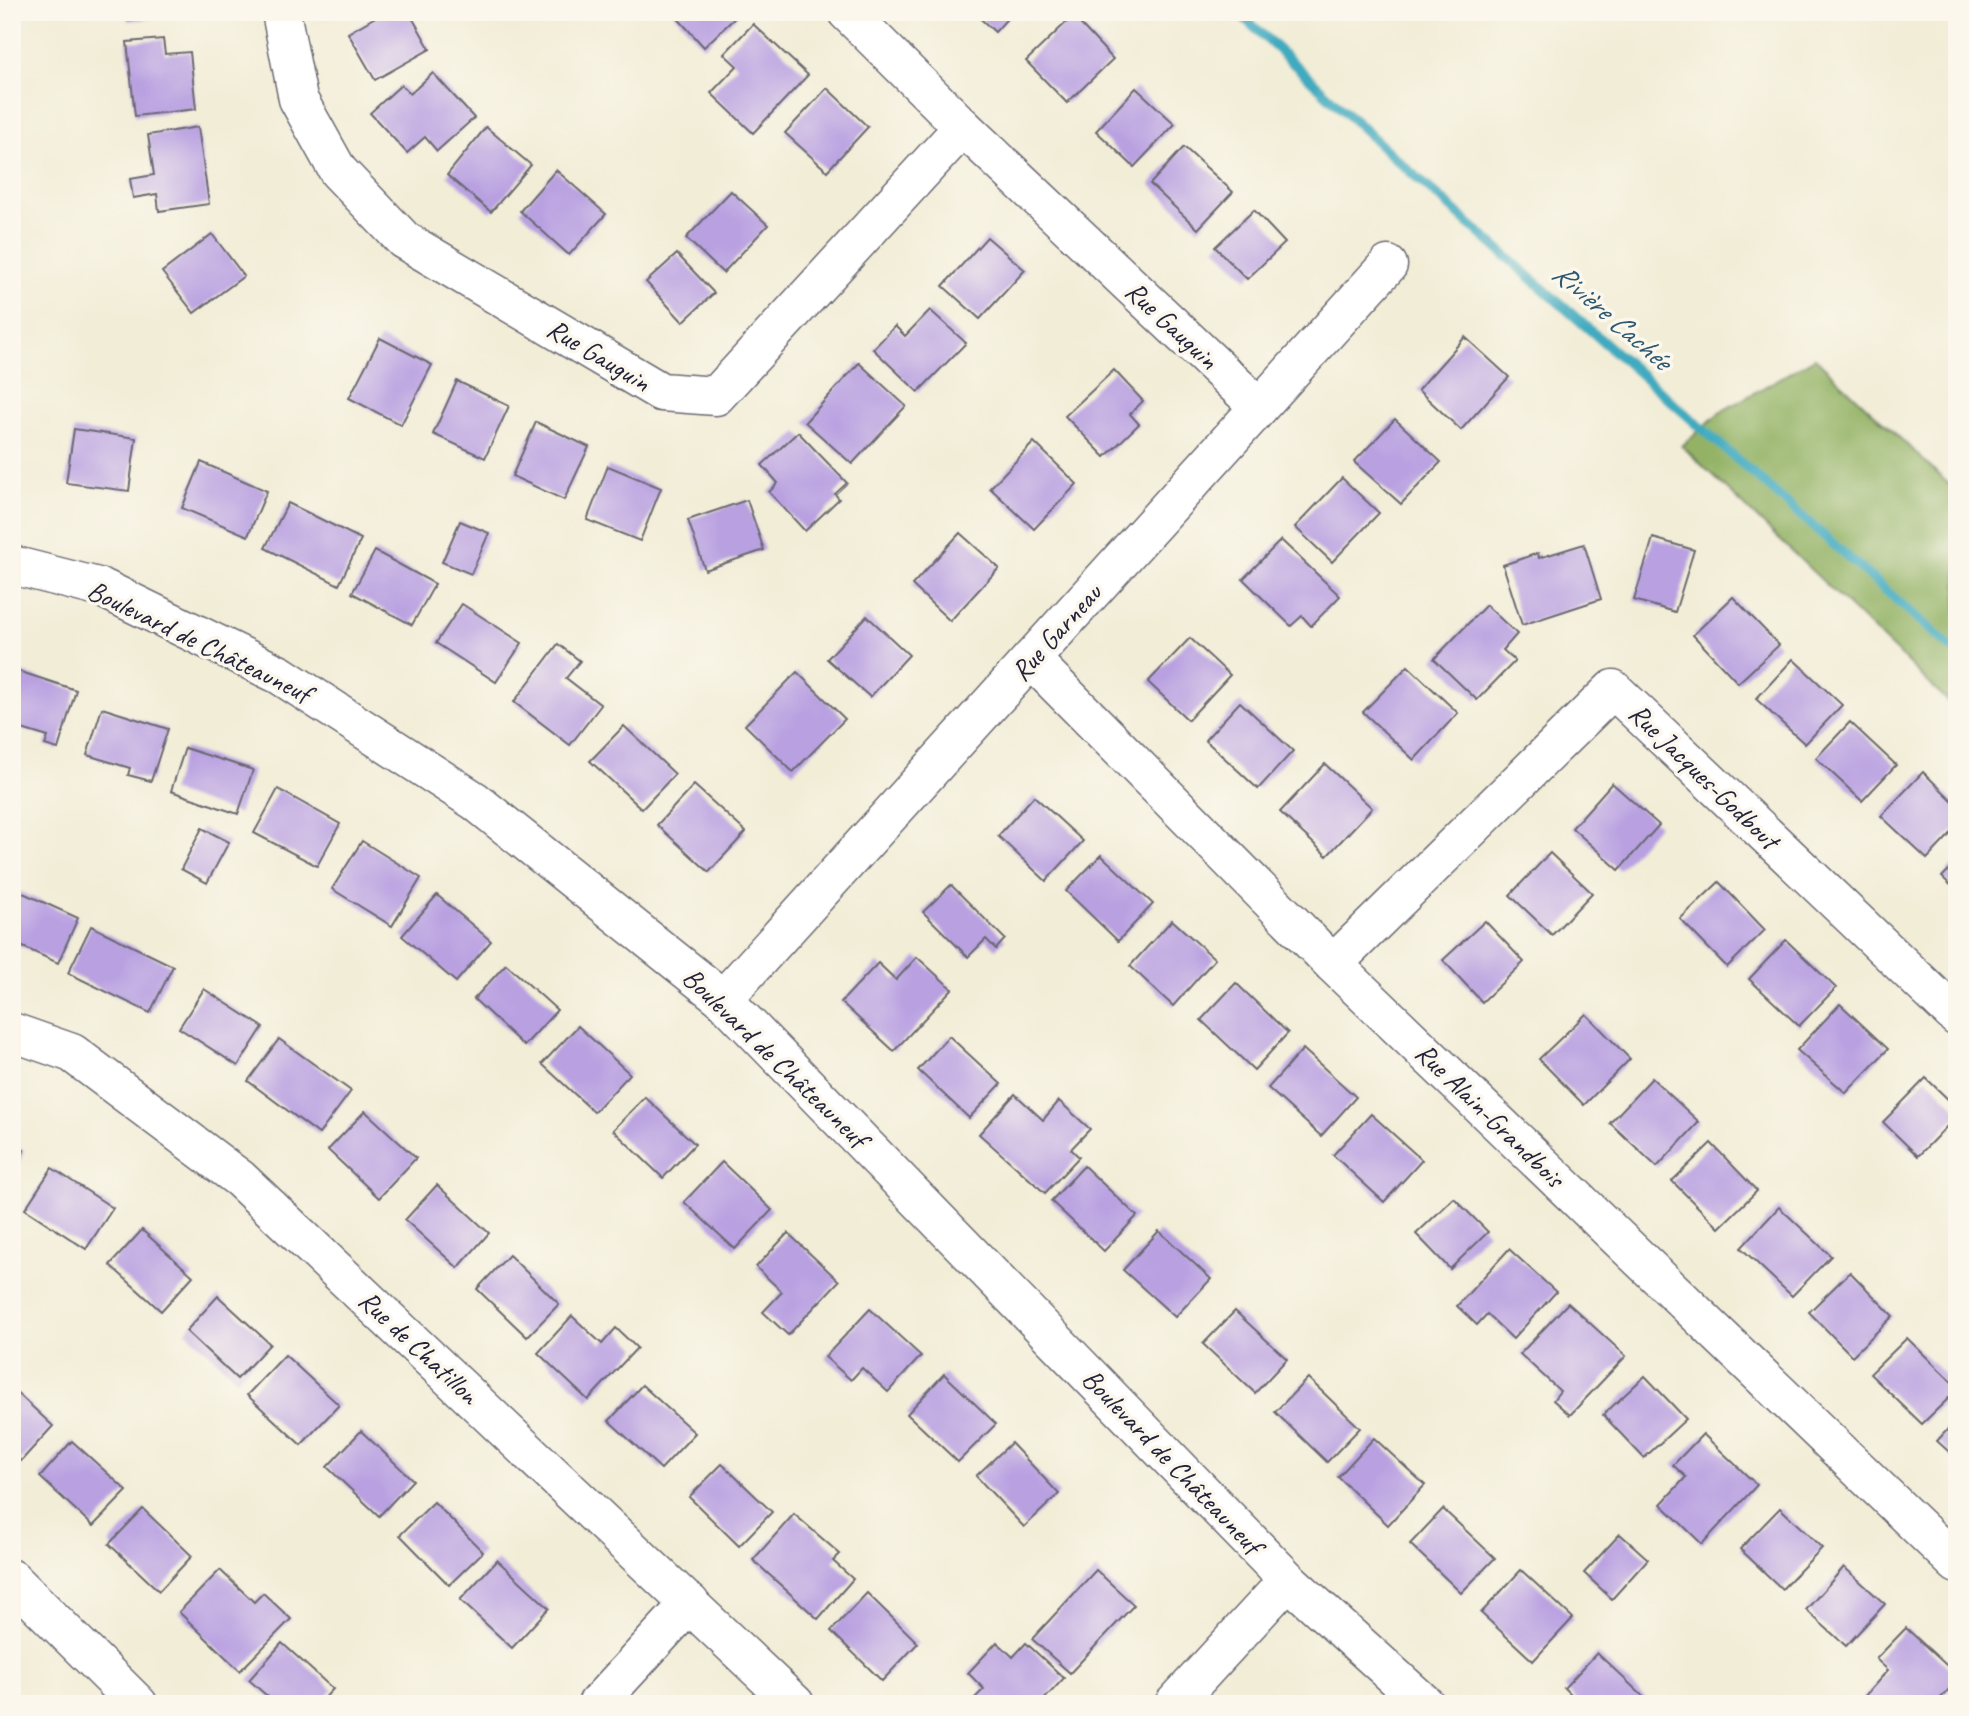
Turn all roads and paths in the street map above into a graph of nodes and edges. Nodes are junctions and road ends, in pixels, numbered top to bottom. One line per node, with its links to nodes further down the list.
1 (281, 12): 3 (street, Rue Gauguin)
2 (847, 12): 3 (street, Rue Gauguin)
3 (963, 127): 5 (street, Rue Gauguin)
4 (1388, 265): 5 (street, Rue Garneau)
5 (1259, 407): 7 (street, Rue Garneau)
6 (12, 565): 9 (street, Boulevard de Châteauneuf)
7 (1031, 659): 8 (street, Rue Alain-Grandbois); 9 (street, Rue Garneau)
8 (1333, 964): 10 (street, Rue Jacques-Godbout); 12 (street, Rue Alain-Grandbois)
9 (723, 999): 14 (street, Boulevard de Châteauneuf)
10 (1957, 1017)
11 (12, 1032): 15 (street, Rue de Chatillon)
12 (1957, 1564)
13 (12, 1579): 16 (street)
14 (1289, 1580): 19 (street); 20 (street, Boulevard de Châteauneuf)
15 (690, 1603): 17 (street); 18 (street, Rue de Chatillon)
16 (138, 1704)
17 (597, 1704)
18 (795, 1704)
19 (1174, 1704)
20 (1424, 1704)

